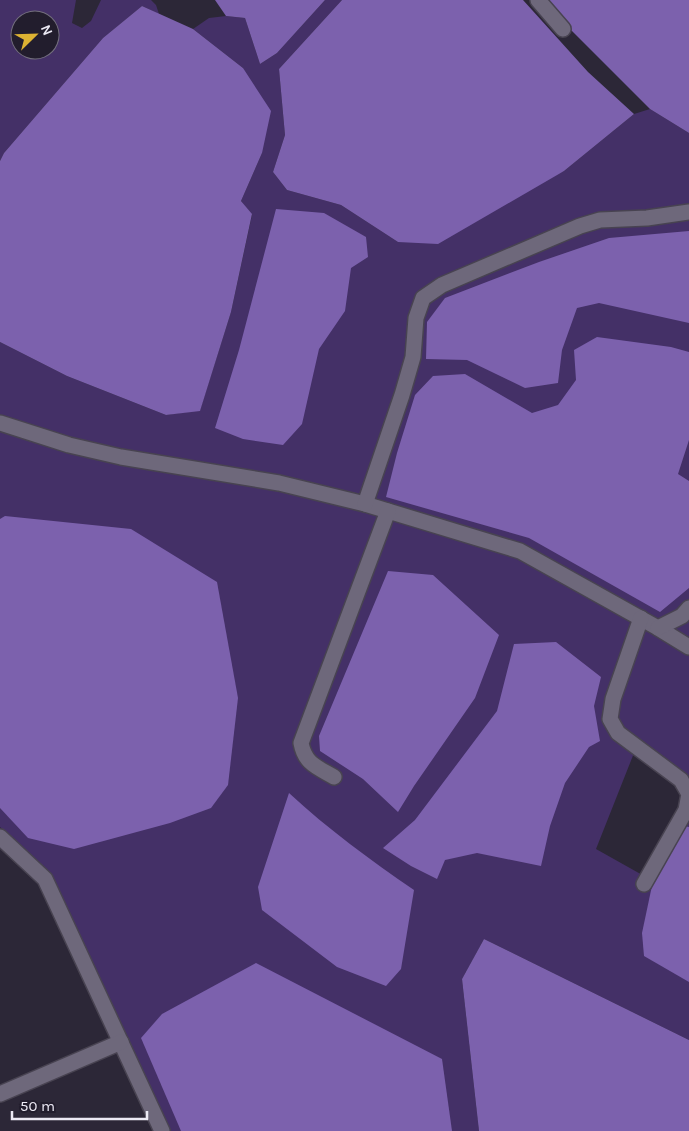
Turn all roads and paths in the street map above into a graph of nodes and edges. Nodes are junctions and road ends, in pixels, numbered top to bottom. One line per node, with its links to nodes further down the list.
1 (538, 0): 2 (street)
2 (563, 29)
3 (689, 212): 5 (street)
4 (0, 423): 5 (street)
5 (365, 504): 6 (street)
6 (388, 511): 8 (street); 11 (street)
7 (689, 608): 9 (street)
8 (641, 618): 9 (street); 13 (street)
9 (658, 628): 10 (street)
10 (689, 647)
11 (334, 777)
12 (0, 836): 14 (street)
13 (644, 884)
14 (121, 1042): 15 (street); 16 (street)
15 (0, 1094)
16 (162, 1131)

